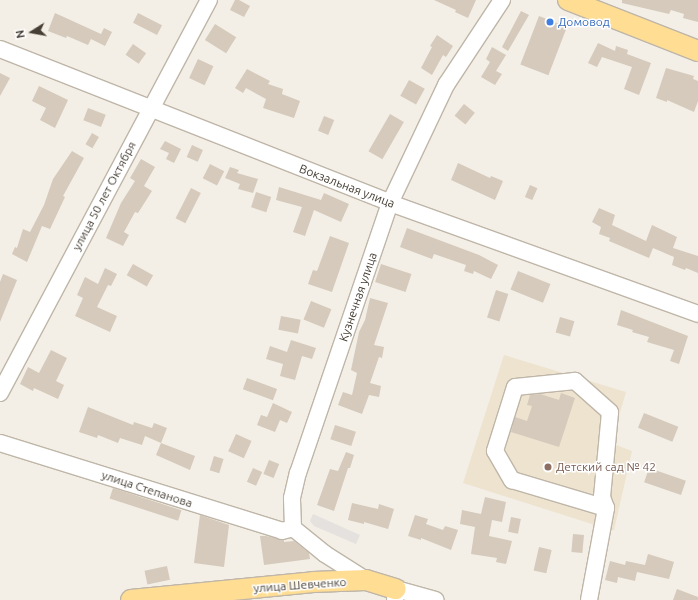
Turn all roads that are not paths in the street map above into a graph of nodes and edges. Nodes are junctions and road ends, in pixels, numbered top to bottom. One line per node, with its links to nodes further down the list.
1 (210, 0): 6 (street, улица 50 лет Октября)
2 (502, 0): 7 (street, Кузнечная улица)
3 (568, 0): 5 (main road)
4 (0, 49): 6 (street, Вокзальная улица)
5 (698, 51)
6 (150, 109): 7 (street, Вокзальная улица); 9 (street, улица 50 лет Октября)
7 (390, 203): 8 (street, Вокзальная улица); 12 (street, Кузнечная улица)
8 (698, 314)
9 (0, 393)
10 (0, 443): 12 (street, улица Степанова)
11 (606, 508): 11 (street); 18 (street)
12 (293, 528): 13 (street)
13 (366, 580): 14 (main road, улица Шевченко); 15 (main road, улица Шевченко)
14 (396, 594): 17 (street)
15 (171, 598): 16 (main road, улица Шевченко)
16 (131, 600)
17 (436, 600)
18 (589, 600)

